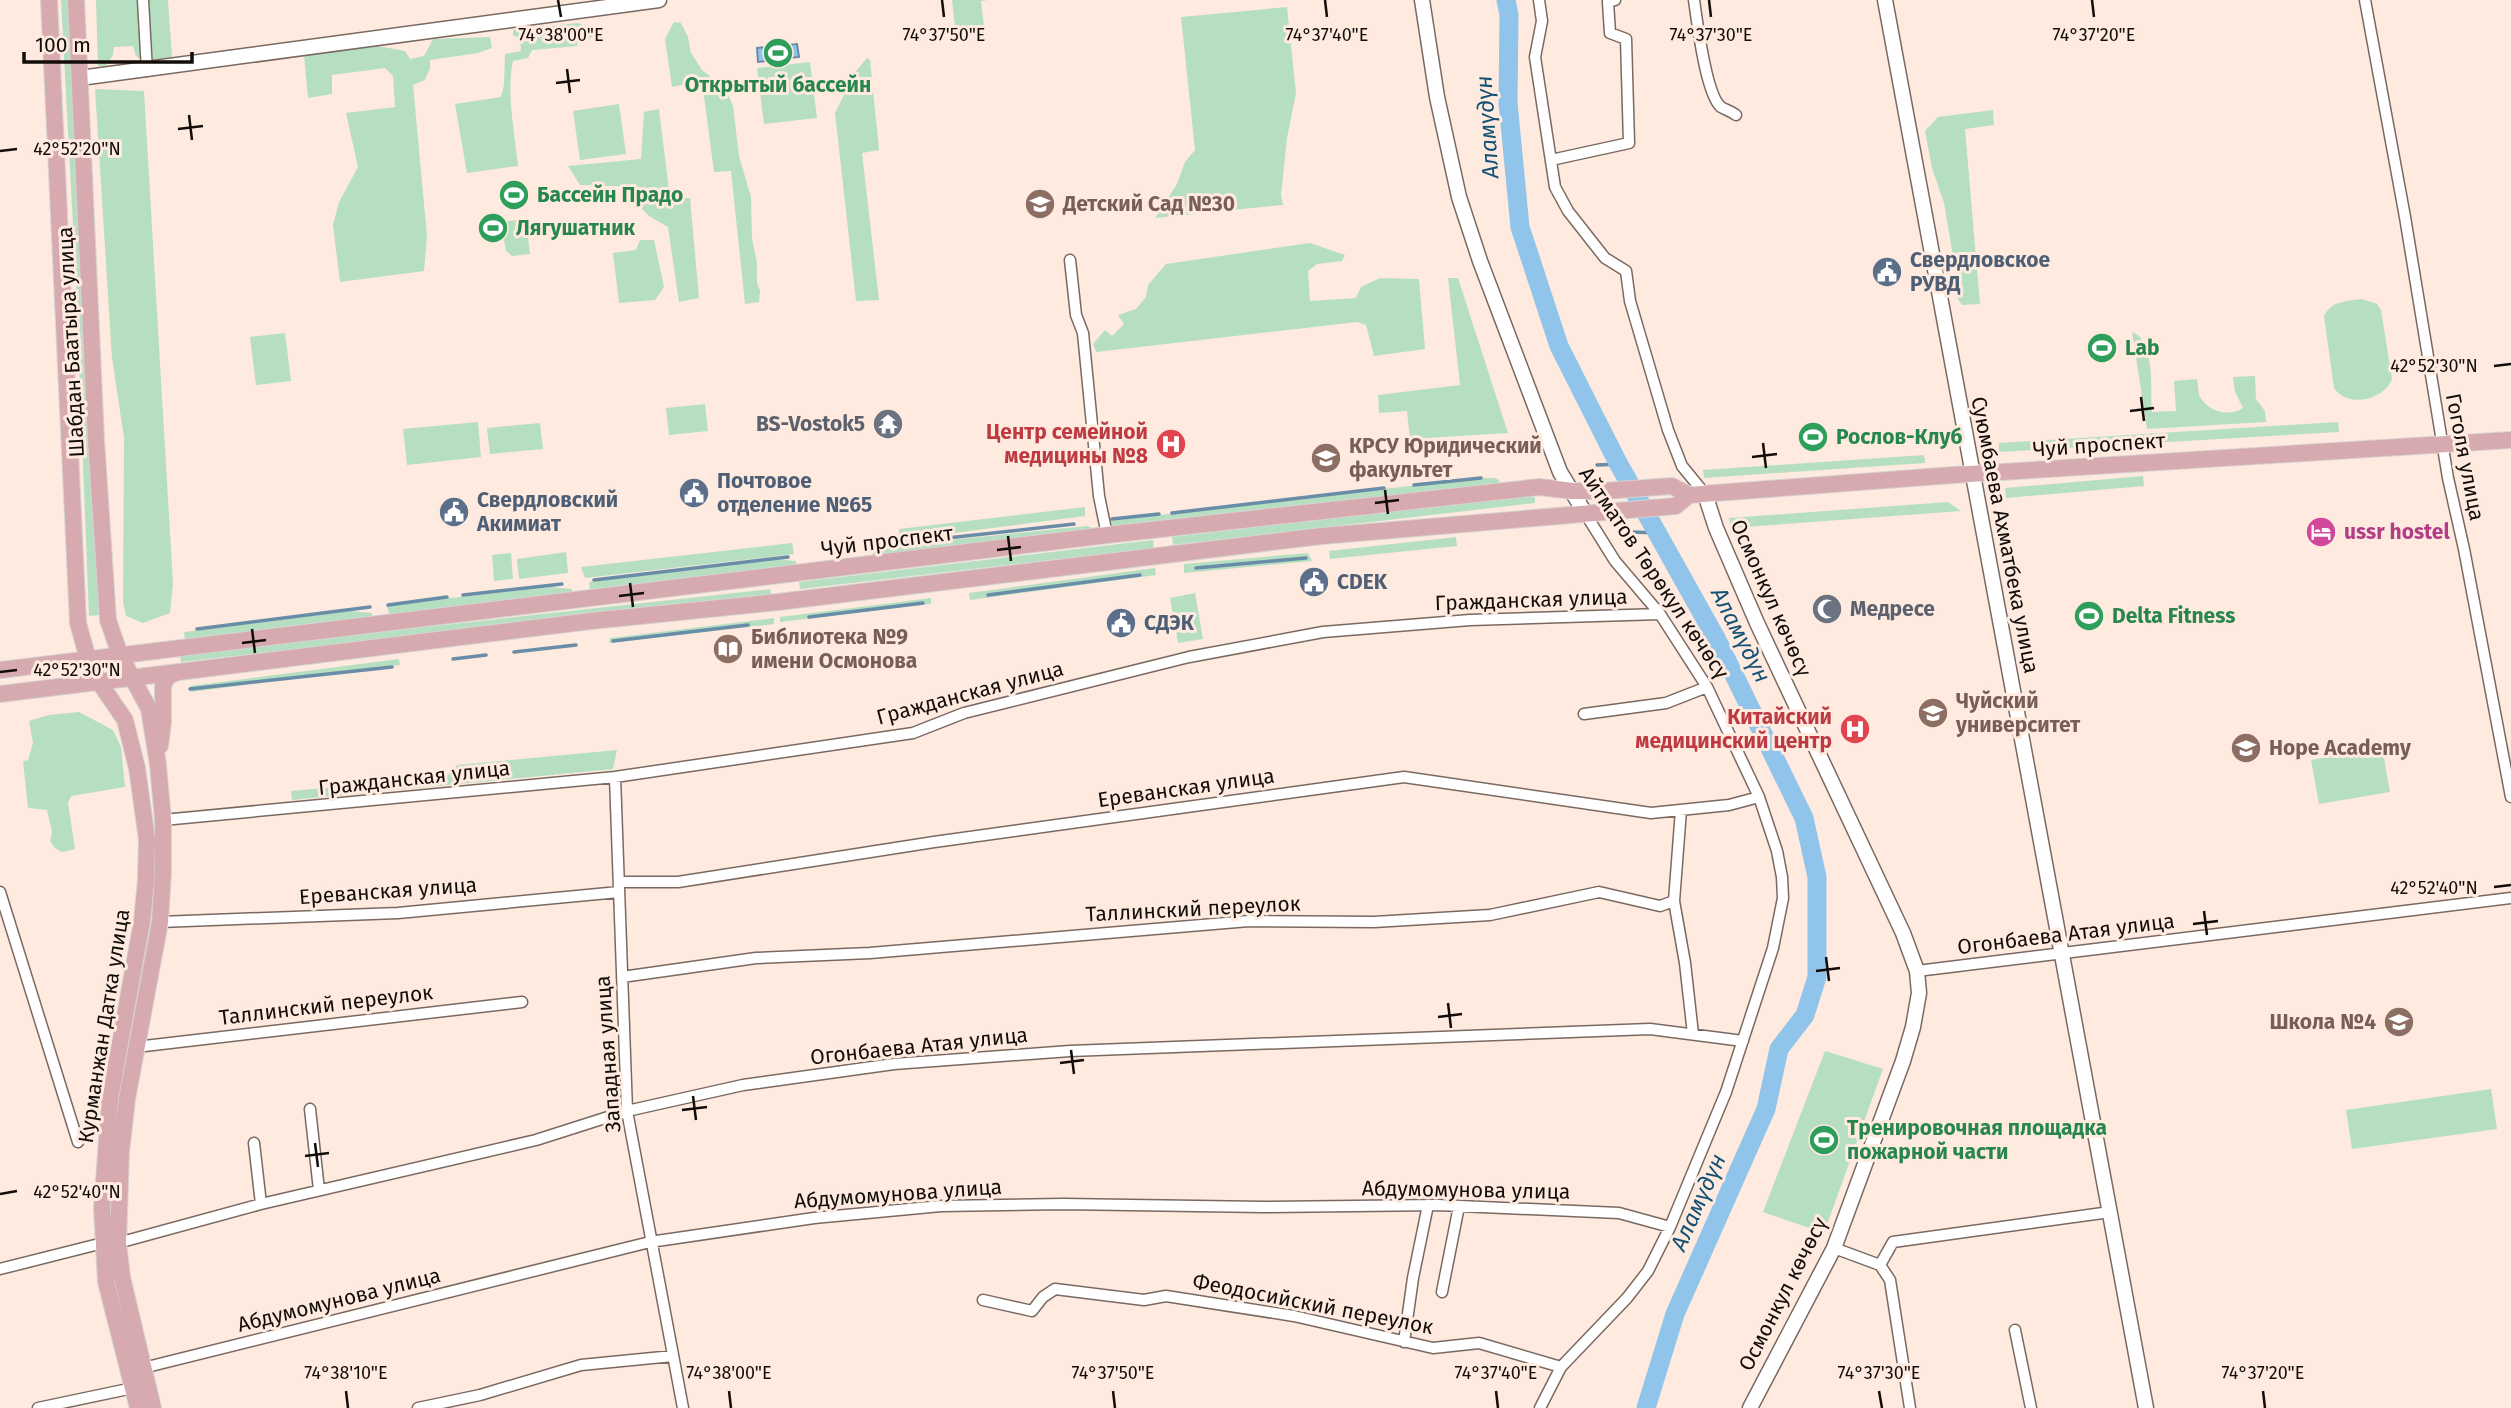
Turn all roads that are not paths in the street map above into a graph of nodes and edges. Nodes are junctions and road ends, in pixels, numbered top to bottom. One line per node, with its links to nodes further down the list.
1 (49, 0): 27 (main road, Шабдан Баатыра улица)
2 (76, 0): 12 (main road, Шабдан Баатыра улица)
3 (143, 0): 11 (street)
4 (659, 0): 11 (street)
5 (1422, 0): 19 (street, Айтматов Төрөкул көчөсү)
6 (1539, 0): 14 (street, Осмонкул көчөсү)
7 (1615, 0): 14 (street)
8 (1694, 0): 13 (street)
9 (1885, 0): 18 (street, Суюмбаева Ахматбека улица)
10 (2365, 0): 17 (street, Гоголя улица)
11 (146, 71): 12 (street)
12 (80, 78): 26 (main road, Шабдан Баатыра улица)
13 (1736, 115)
14 (1551, 160): 20 (street, Осмонкул көчөсү)
15 (1070, 260): 22 (street)
16 (2511, 440): 17 (main road, Чуй проспект)
17 (2442, 444): 18 (main road, Чуй проспект); 38 (street, Гоголя улица)
18 (1972, 474): 20 (main road, Чуй проспект); 46 (street, Суюмбаева Ахматбека улица)
19 (1573, 491): 20 (main road, Чуй проспект); 21 (street, Айтматов Төрөкул көчөсү); 22 (main road, Чуй проспект)
20 (1690, 498): 21 (main road, Чуй проспект); 47 (street, Осмонкул көчөсү)
21 (1585, 513): 24 (main road, Чуй проспект); 25 (street, Айтматов Төрөкул көчөсү)
22 (1107, 535): 23 (main road, Чуй проспект)
23 (784, 575): 24 (main road); 26 (main road, Чуй проспект)
24 (787, 601): 29 (main road, Чуй проспект)
25 (1660, 614): 32 (street, Айтматов Төрөкул көчөсү); 36 (street, Гражданская улица)
26 (120, 655): 27 (main road, Чуй проспект); 30 (main road, Шабдан Баатыра улица)
27 (88, 659): 28 (main road, Чуй проспект); 31 (main road, Курманжан Датка улица)
28 (0, 670)
29 (179, 672): 30 (main road, Чуй проспект); 35 (main road)
30 (132, 678): 31 (main road, Чуй проспект); 35 (main road, Курманжан Датка улица)
31 (99, 682): 33 (main road, Чуй проспект); 64 (main road, Курманжан Датка улица)
32 (1707, 687): 34 (street); 37 (street, Айтматов Төрөкул көчөсү)
33 (0, 694)
34 (1584, 714)
35 (158, 765): 40 (main road, Курманжан Датка улица)
36 (615, 777): 40 (street, Гражданская улица); 41 (street, Западная улица)
37 (1759, 797): 39 (street, Ереванская улица); 51 (street, Айтматов Төрөкул көчөсү)
38 (2511, 797)
39 (1681, 810): 41 (street, Ереванская улица); 44 (street)
40 (163, 820): 45 (main road, Курманжан Датка улица)
41 (619, 887): 45 (street, Ереванская улица); 48 (street, Западная улица)
42 (0, 892): 55 (street, Курманжан Датка улица)
43 (2511, 898): 46 (street, Огонбаева Атая улица)
44 (1674, 901): 48 (street, Таллинский переулок); 50 (street)
45 (160, 922): 52 (main road, Курманжан Датка улица)
46 (2062, 955): 47 (street, Огонбаева Атая улица); 61 (street, Суюмбаева Ахматбека улица)
47 (1917, 971): 65 (street, Осмонкул көчөсү)
48 (622, 977): 54 (street, Западная улица)
49 (522, 1002): 52 (street, Таллинский переулок)
50 (1693, 1034): 51 (street, Огонбаева Атая улица); 54 (street, Огонбаева Атая улица)
51 (1743, 1041): 62 (street, Айтматов Төрөкул көчөсү)
52 (136, 1048): 64 (main road, Курманжан Датка улица)
53 (310, 1109): 57 (street)
54 (627, 1111): 57 (street, Огонбаева Атая улица); 63 (street, Западная улица)
55 (78, 1142)
56 (254, 1143): 58 (street)
57 (319, 1190): 58 (street, Огонбаева Атая улица)
58 (261, 1204): 64 (street, Огонбаева Атая улица)
59 (1428, 1205): 60 (street, Абдумомунова улица); 63 (street, Абдумомунова улица); 71 (street)
60 (1459, 1206): 62 (street, Абдумомунова улица); 68 (street)
61 (2110, 1212): 66 (street); 85 (street, Суюмбаева Ахматбека улица)
62 (1670, 1227): 73 (street, Айтматов Төрөкул көчөсү)
63 (650, 1242): 72 (street, Западная улица); 74 (street, Абдумомунова улица)
64 (111, 1243): 67 (street, Огонбаева Атая улица); 74 (main road, Курманжан Датка улица); 75 (main road, Курманжан Датка улица)
65 (1834, 1248): 66 (street); 82 (street, Осмонкул көчөсү)
66 (1880, 1265): 83 (street)
67 (0, 1269)
68 (1442, 1292)
69 (983, 1300): 71 (street, Феодосийский переулок)
70 (2015, 1330): 84 (street)
71 (1405, 1342): 73 (street, Феодосийский переулок)
72 (673, 1356): 79 (street); 80 (street, Западная улица)
73 (1561, 1367): 81 (street, Айтматов Төрөкул көчөсү)
74 (143, 1368): 78 (main road, Курманжан Датка улица)
75 (133, 1388): 76 (street); 77 (main road, Курманжан Датка улица)
76 (38, 1408)
77 (138, 1408)
78 (153, 1408)
79 (418, 1408)
80 (683, 1408)
81 (1540, 1408)
82 (1750, 1408)
83 (1910, 1408)
84 (2031, 1408)
85 (2146, 1408)

